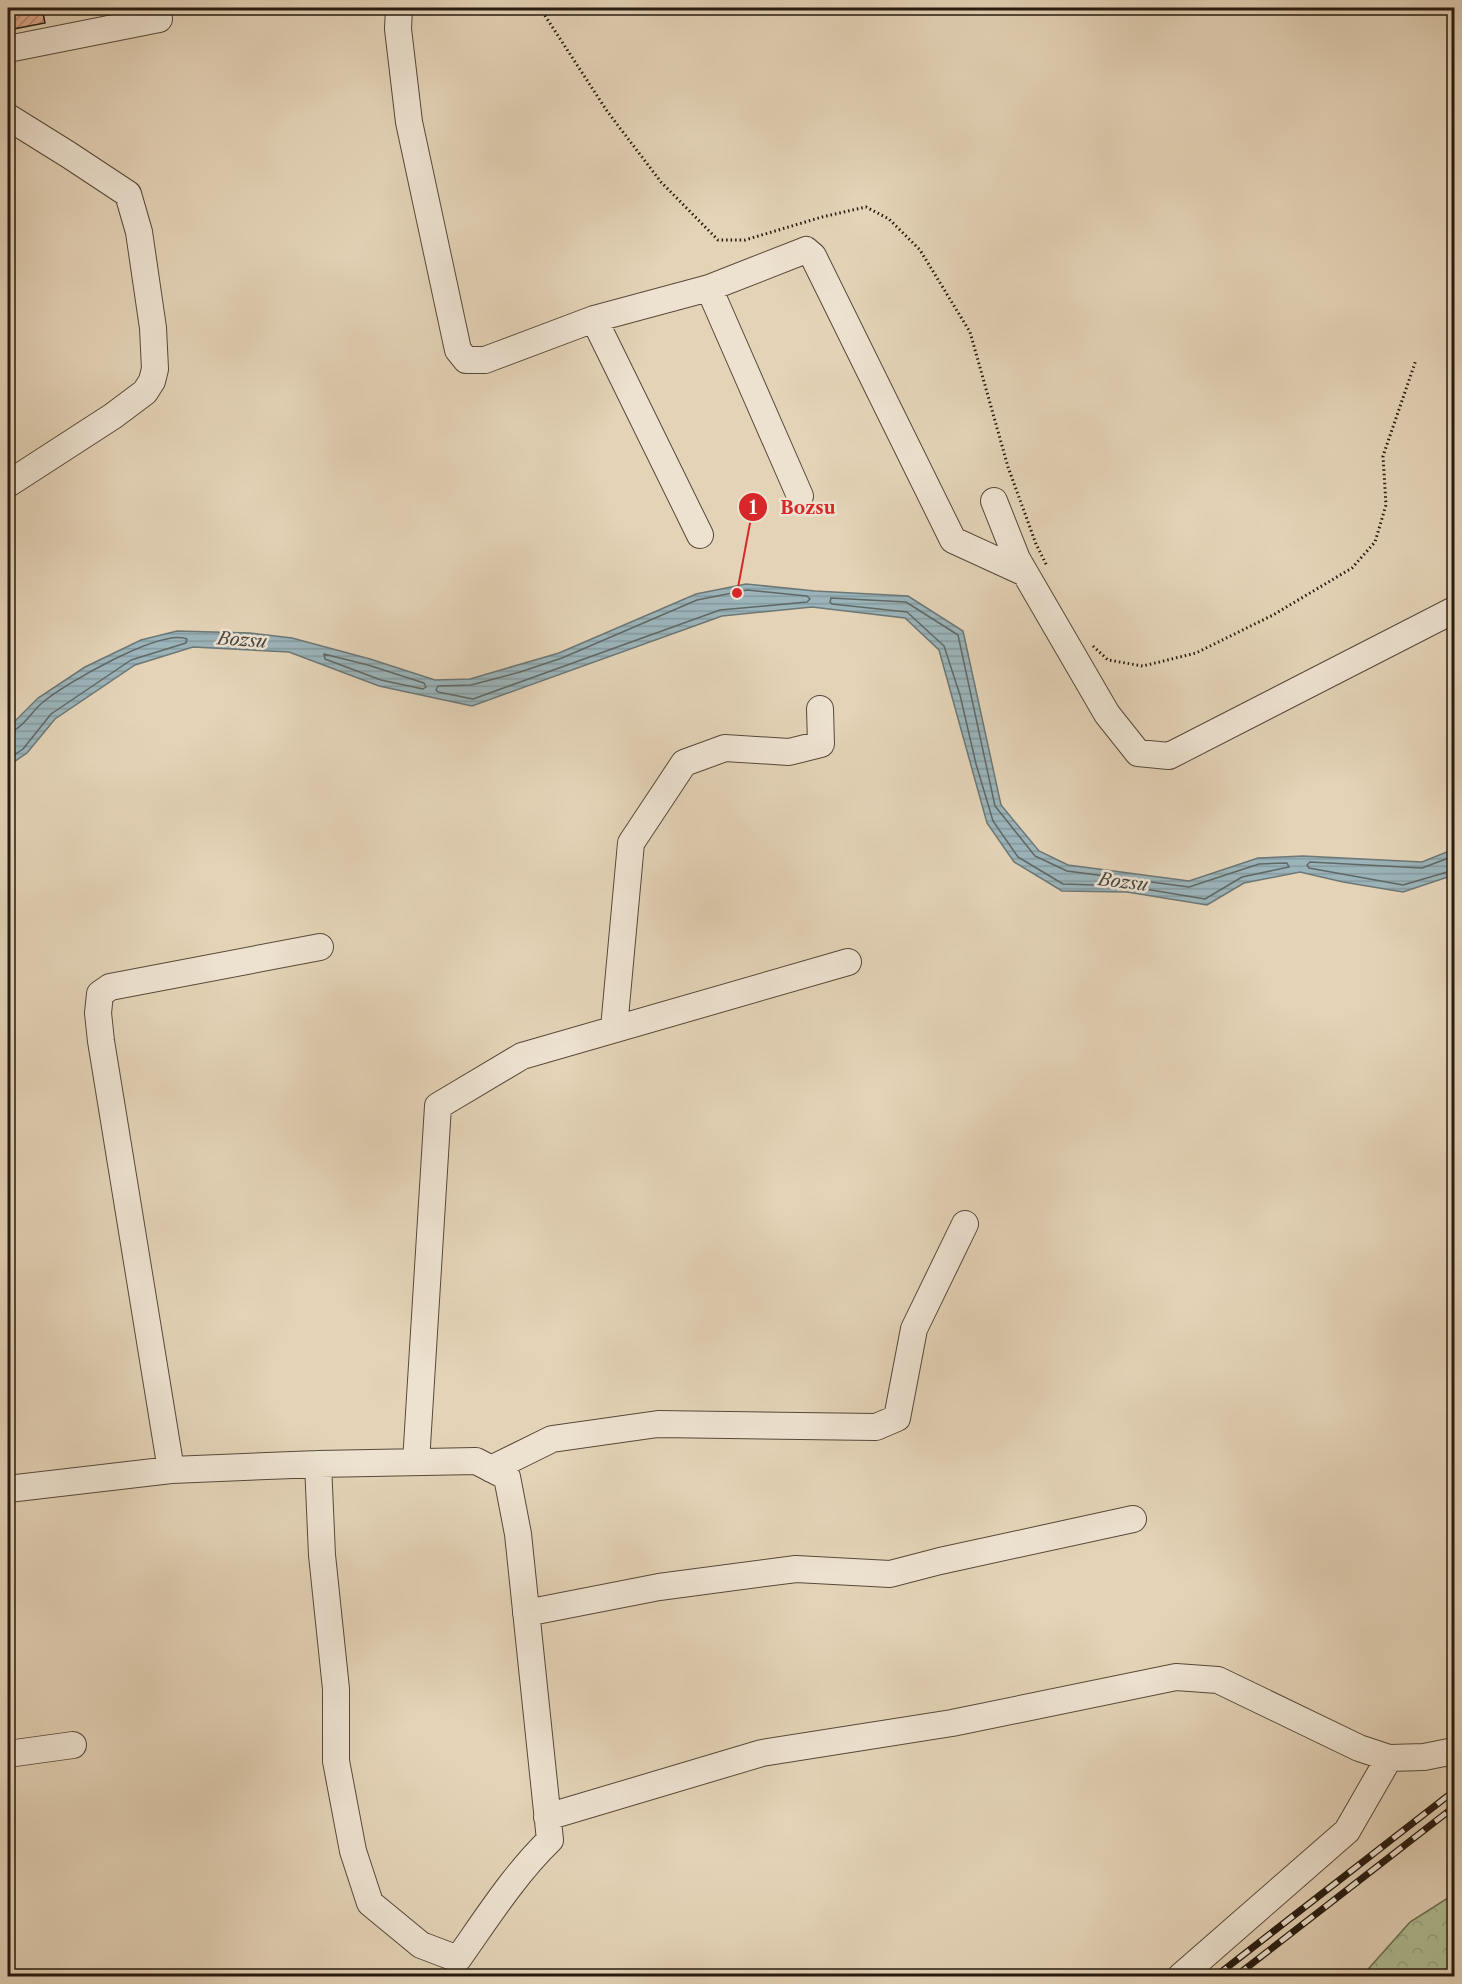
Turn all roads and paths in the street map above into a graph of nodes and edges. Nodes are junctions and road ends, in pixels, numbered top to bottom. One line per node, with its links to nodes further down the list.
1 (399, 8): 7 (street)
2 (540, 8): 14 (path)
3 (159, 19): 4 (street)
4 (8, 50)
5 (8, 117): 9 (street)
6 (709, 288): 7 (street); 10 (street); 13 (street)
7 (594, 319): 12 (street)
8 (1416, 360): 16 (path)
9 (8, 484)
10 (800, 496)
11 (994, 501): 13 (street)
12 (700, 535)
13 (1025, 573): 15 (street)
14 (1052, 575)
15 (1455, 610)
16 (1092, 645)
17 (820, 709): 20 (street)
18 (320, 947): 25 (street)
19 (848, 962): 20 (street)
20 (615, 1028): 22 (street)
21 (965, 1224): 24 (street)
22 (416, 1462): 23 (street); 24 (street)
23 (318, 1464): 25 (street); 33 (street)
24 (491, 1469): 28 (street)
25 (171, 1470): 26 (street)
26 (8, 1489)
27 (1133, 1520): 28 (street)
28 (526, 1613): 33 (street)
29 (73, 1745): 31 (street)
30 (1455, 1751): 32 (street)
31 (8, 1754)
32 (1389, 1758): 33 (street); 34 (street)
33 (547, 1816)
34 (1181, 1977)

